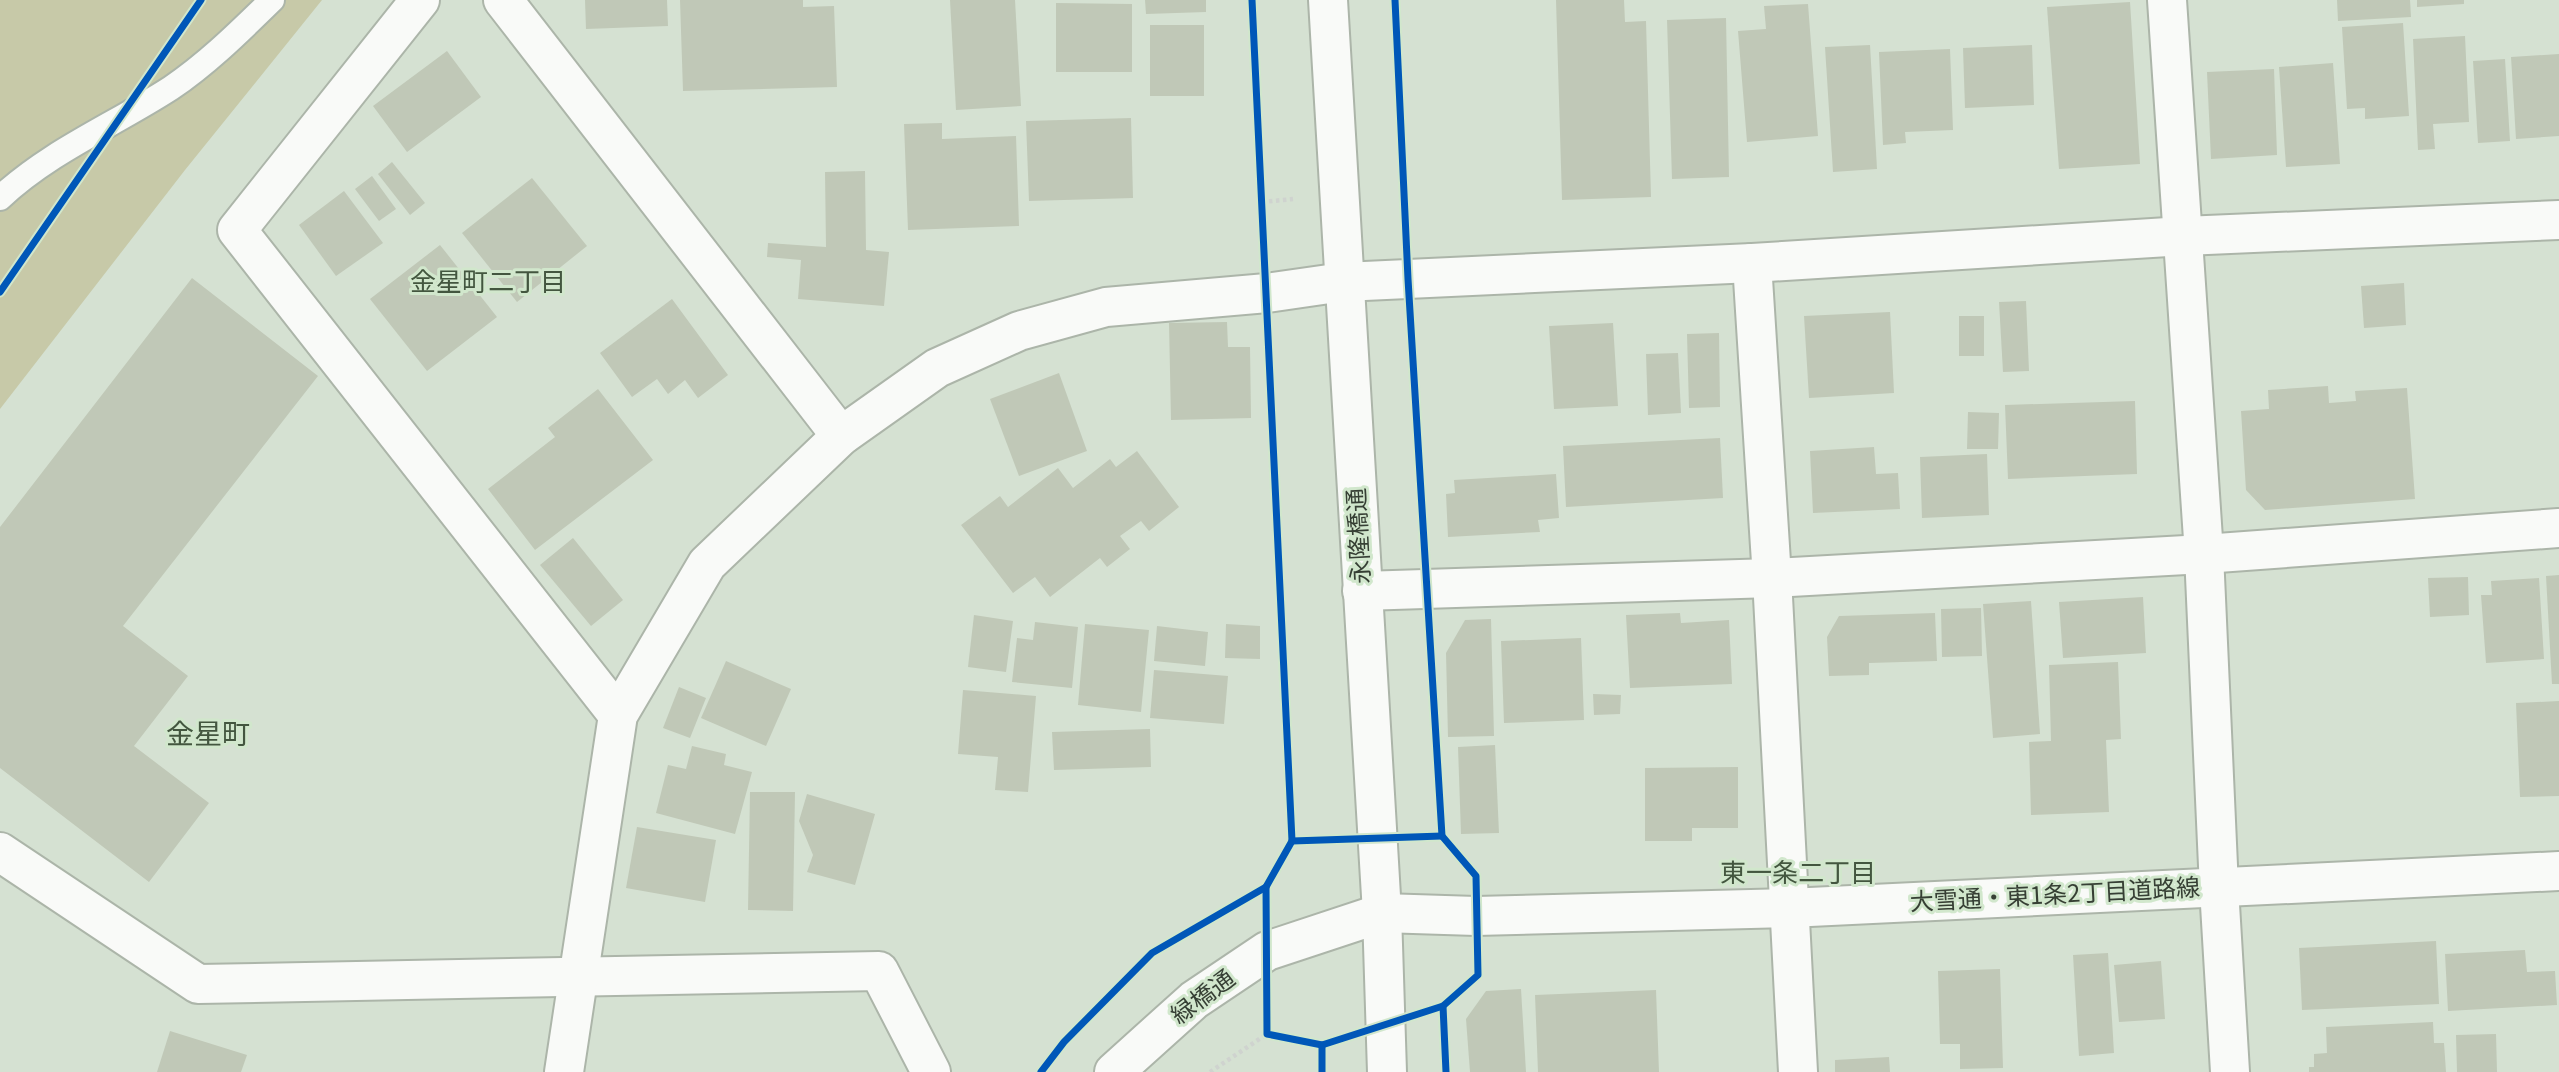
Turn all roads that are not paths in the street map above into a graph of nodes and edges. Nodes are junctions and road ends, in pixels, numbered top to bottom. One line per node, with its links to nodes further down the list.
1 (272, 0): 6 (lane)
2 (420, 0): 16 (street)
3 (503, 0): 11 (street)
4 (1328, 0): 10 (street, 永隆橋通)
5 (2167, 0): 8 (street)
6 (0, 198)
7 (2559, 220): 8 (street)
8 (2184, 236): 9 (street); 13 (street)
9 (1752, 263): 10 (street); 14 (street)
10 (1343, 282): 11 (street); 15 (street, 永隆橋通)
11 (841, 436): 16 (street)
12 (2559, 528): 13 (street)
13 (2204, 554): 14 (street); 19 (street)
14 (1772, 578): 15 (street); 20 (street)
15 (1362, 592): 21 (street, 永隆橋通)
16 (618, 715): 22 (street)
17 (0, 852): 22 (street)
18 (2559, 871): 19 (street, 大雪通・東1条2丁目道路線)
19 (2219, 888): 20 (street, 大雪通・東1条2丁目道路線); 28 (street)
20 (1789, 908): 21 (street, 大雪通・東1条2丁目道路線); 27 (street)
21 (1382, 914): 25 (street, 緑橋通); 26 (street, 永隆橋通)
22 (579, 975): 23 (street); 24 (street)
23 (564, 1072)
24 (931, 1072)
25 (1114, 1072)
26 (1387, 1072)
27 (1798, 1072)
28 (2230, 1072)

